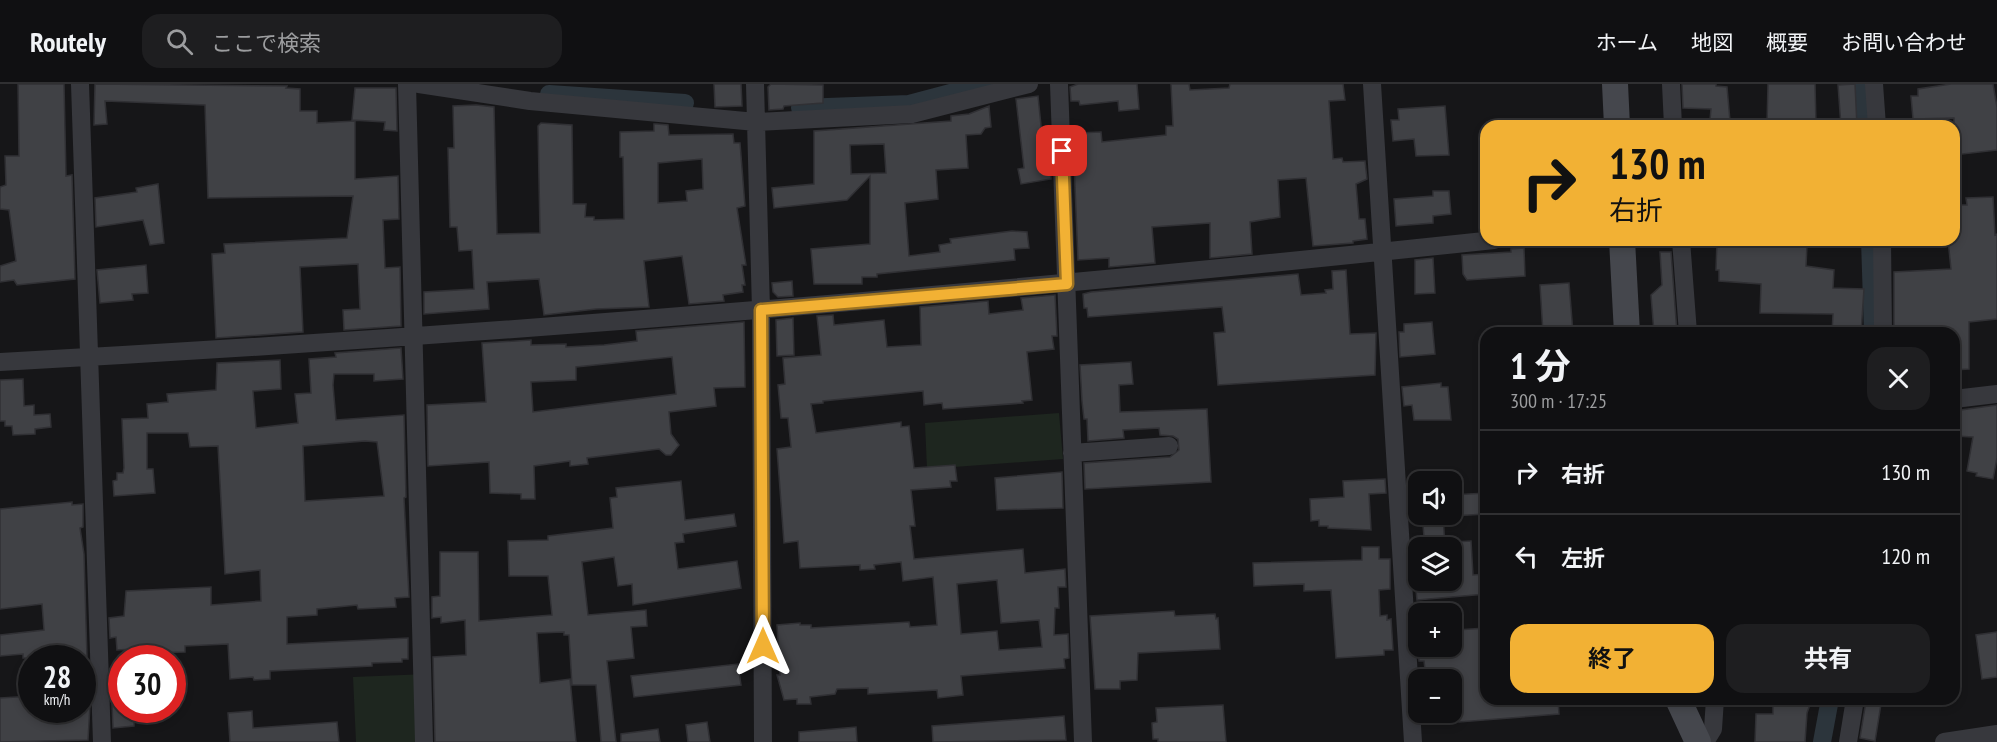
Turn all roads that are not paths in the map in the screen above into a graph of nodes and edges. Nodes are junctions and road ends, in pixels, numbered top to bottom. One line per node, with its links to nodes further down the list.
1 (80, 84): 26 (street)
2 (407, 84): 25 (street)
3 (419, 84): 14 (street)
4 (755, 84): 14 (street)
5 (1029, 84): 14 (street)
6 (1059, 84): 20 (street)
7 (1372, 84): 19 (street)
8 (1615, 84): 11 (street)
9 (1671, 84): 12 (street)
10 (1878, 84): 13 (street)
11 (1617, 120)
12 (1674, 120)
13 (1877, 120)
14 (756, 122): 21 (street)
15 (1480, 242): 19 (street)
16 (1622, 246): 22 (street)
17 (1681, 246): 23 (street)
18 (1882, 246): 24 (street)
19 (1383, 252): 20 (street); 40 (street)
20 (1067, 284): 21 (street); 31 (street)
21 (761, 310): 25 (street); 38 (street)
22 (1627, 327)
23 (1688, 327)
24 (1883, 327)
25 (413, 338): 26 (street); 37 (street)
26 (90, 357): 27 (street); 36 (street)
27 (0, 362)
28 (1997, 394): 29 (street)
29 (1960, 398)
30 (1169, 446): 31 (street)
31 (1072, 453): 39 (street)
32 (1681, 705): 41 (street)
33 (1715, 705): 42 (street)
34 (1854, 705): 43 (street)
35 (1997, 734): 44 (street)
36 (102, 742)
37 (424, 742)
38 (764, 742)
39 (1083, 742)
40 (1413, 742)
41 (1698, 742)
42 (1705, 742)
43 (1848, 742)
44 (1944, 742)

